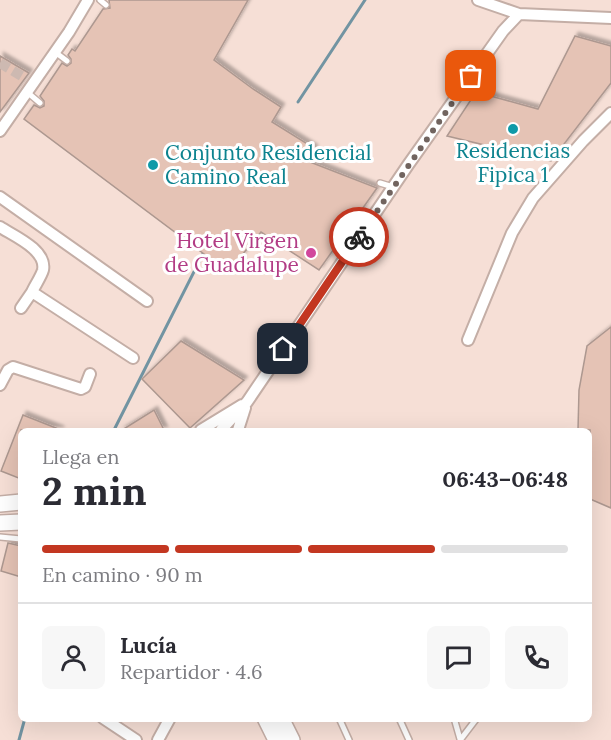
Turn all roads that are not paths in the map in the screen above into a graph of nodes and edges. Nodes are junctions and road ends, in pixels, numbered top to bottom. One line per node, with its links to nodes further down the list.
1 (88, 0): 7 (street)
2 (100, 0): 4 (lane)
3 (478, 0): 5 (street)
4 (106, 5)
5 (519, 14): 6 (street); 14 (street)
6 (611, 18)
7 (55, 52): 8 (lane); 9 (street)
8 (67, 61)
9 (28, 84): 10 (lane); 12 (street)
10 (40, 103)
11 (611, 113): 20 (street)
12 (0, 131)
13 (380, 183): 14 (lane)
14 (393, 187): 24 (street)
15 (0, 197): 18 (street)
16 (0, 227): 17 (street)
17 (32, 292): 19 (street); 21 (street)
18 (147, 301)
19 (21, 308)
20 (468, 340)
21 (133, 358)
22 (90, 374): 23 (street)
23 (0, 385)
24 (247, 402): 25 (street); 26 (street); 27 (street)
25 (204, 428)
26 (224, 428)
27 (239, 428)
28 (18, 502): 29 (main road)
29 (0, 504)
30 (18, 523): 31 (main road)
31 (1, 529): 32 (lane)
32 (18, 538)
33 (109, 722): 42 (street)
34 (168, 722): 43 (street)
35 (267, 722): 44 (main road)
36 (283, 722): 45 (main road)
37 (341, 722): 46 (lane)
38 (401, 722): 47 (lane)
39 (455, 722): 41 (lane)
40 (474, 722): 41 (lane)
41 (460, 739)
42 (136, 740)
43 (158, 740)
44 (276, 740)
45 (292, 740)
46 (350, 740)
47 (409, 740)

